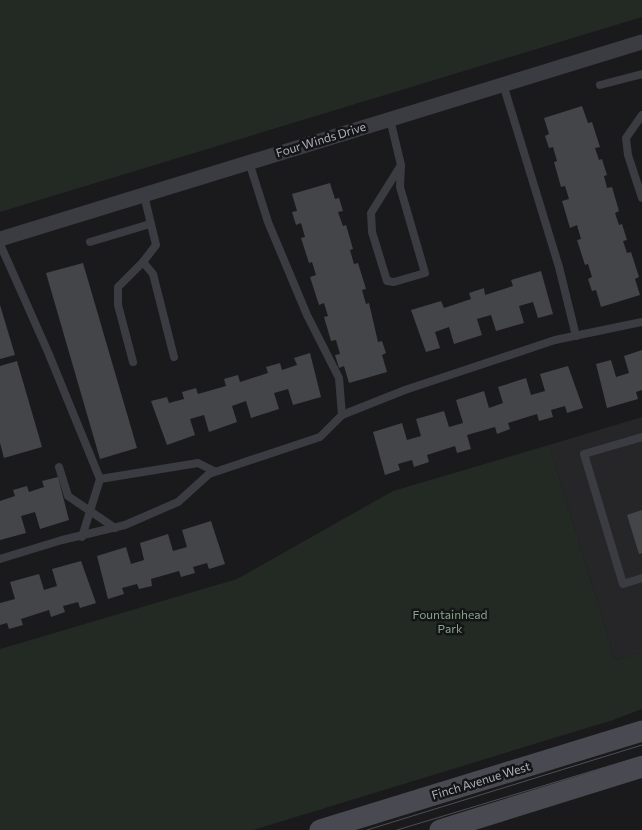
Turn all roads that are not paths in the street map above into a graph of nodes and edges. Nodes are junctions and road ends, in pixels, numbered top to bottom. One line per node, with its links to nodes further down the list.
1 (642, 42): 3 (street, Four Winds Drive)
2 (642, 74): 4 (lane)
3 (503, 84): 6 (street, Four Winds Drive); 17 (lane)
4 (600, 86)
5 (642, 115): 10 (lane)
6 (390, 119): 7 (street, Four Winds Drive); 8 (lane)
7 (249, 162): 9 (street, Four Winds Drive); 20 (lane)
8 (401, 165): 8 (lane)
9 (144, 195): 11 (lane); 12 (street, Four Winds Drive)
10 (642, 198)
11 (150, 224): 13 (lane); 15 (lane)
12 (0, 239)
13 (90, 242)
14 (0, 244): 24 (lane)
15 (143, 262): 18 (lane); 19 (lane)
16 (642, 322): 17 (lane)
17 (576, 336): 20 (lane)
18 (174, 357)
19 (133, 362)
20 (342, 416): 23 (lane)
21 (642, 436): 29 (lane)
22 (59, 467): 25 (lane)
23 (214, 471): 24 (lane); 26 (lane)
24 (100, 479): 25 (lane)
25 (90, 510): 26 (lane); 27 (lane)
26 (115, 528): 27 (lane)
27 (82, 537): 28 (lane)
28 (0, 559)
29 (642, 578)
30 (642, 731): 32 (main road, Finch Avenue West)
31 (642, 767): 33 (main road)
32 (320, 830)
33 (440, 830)

